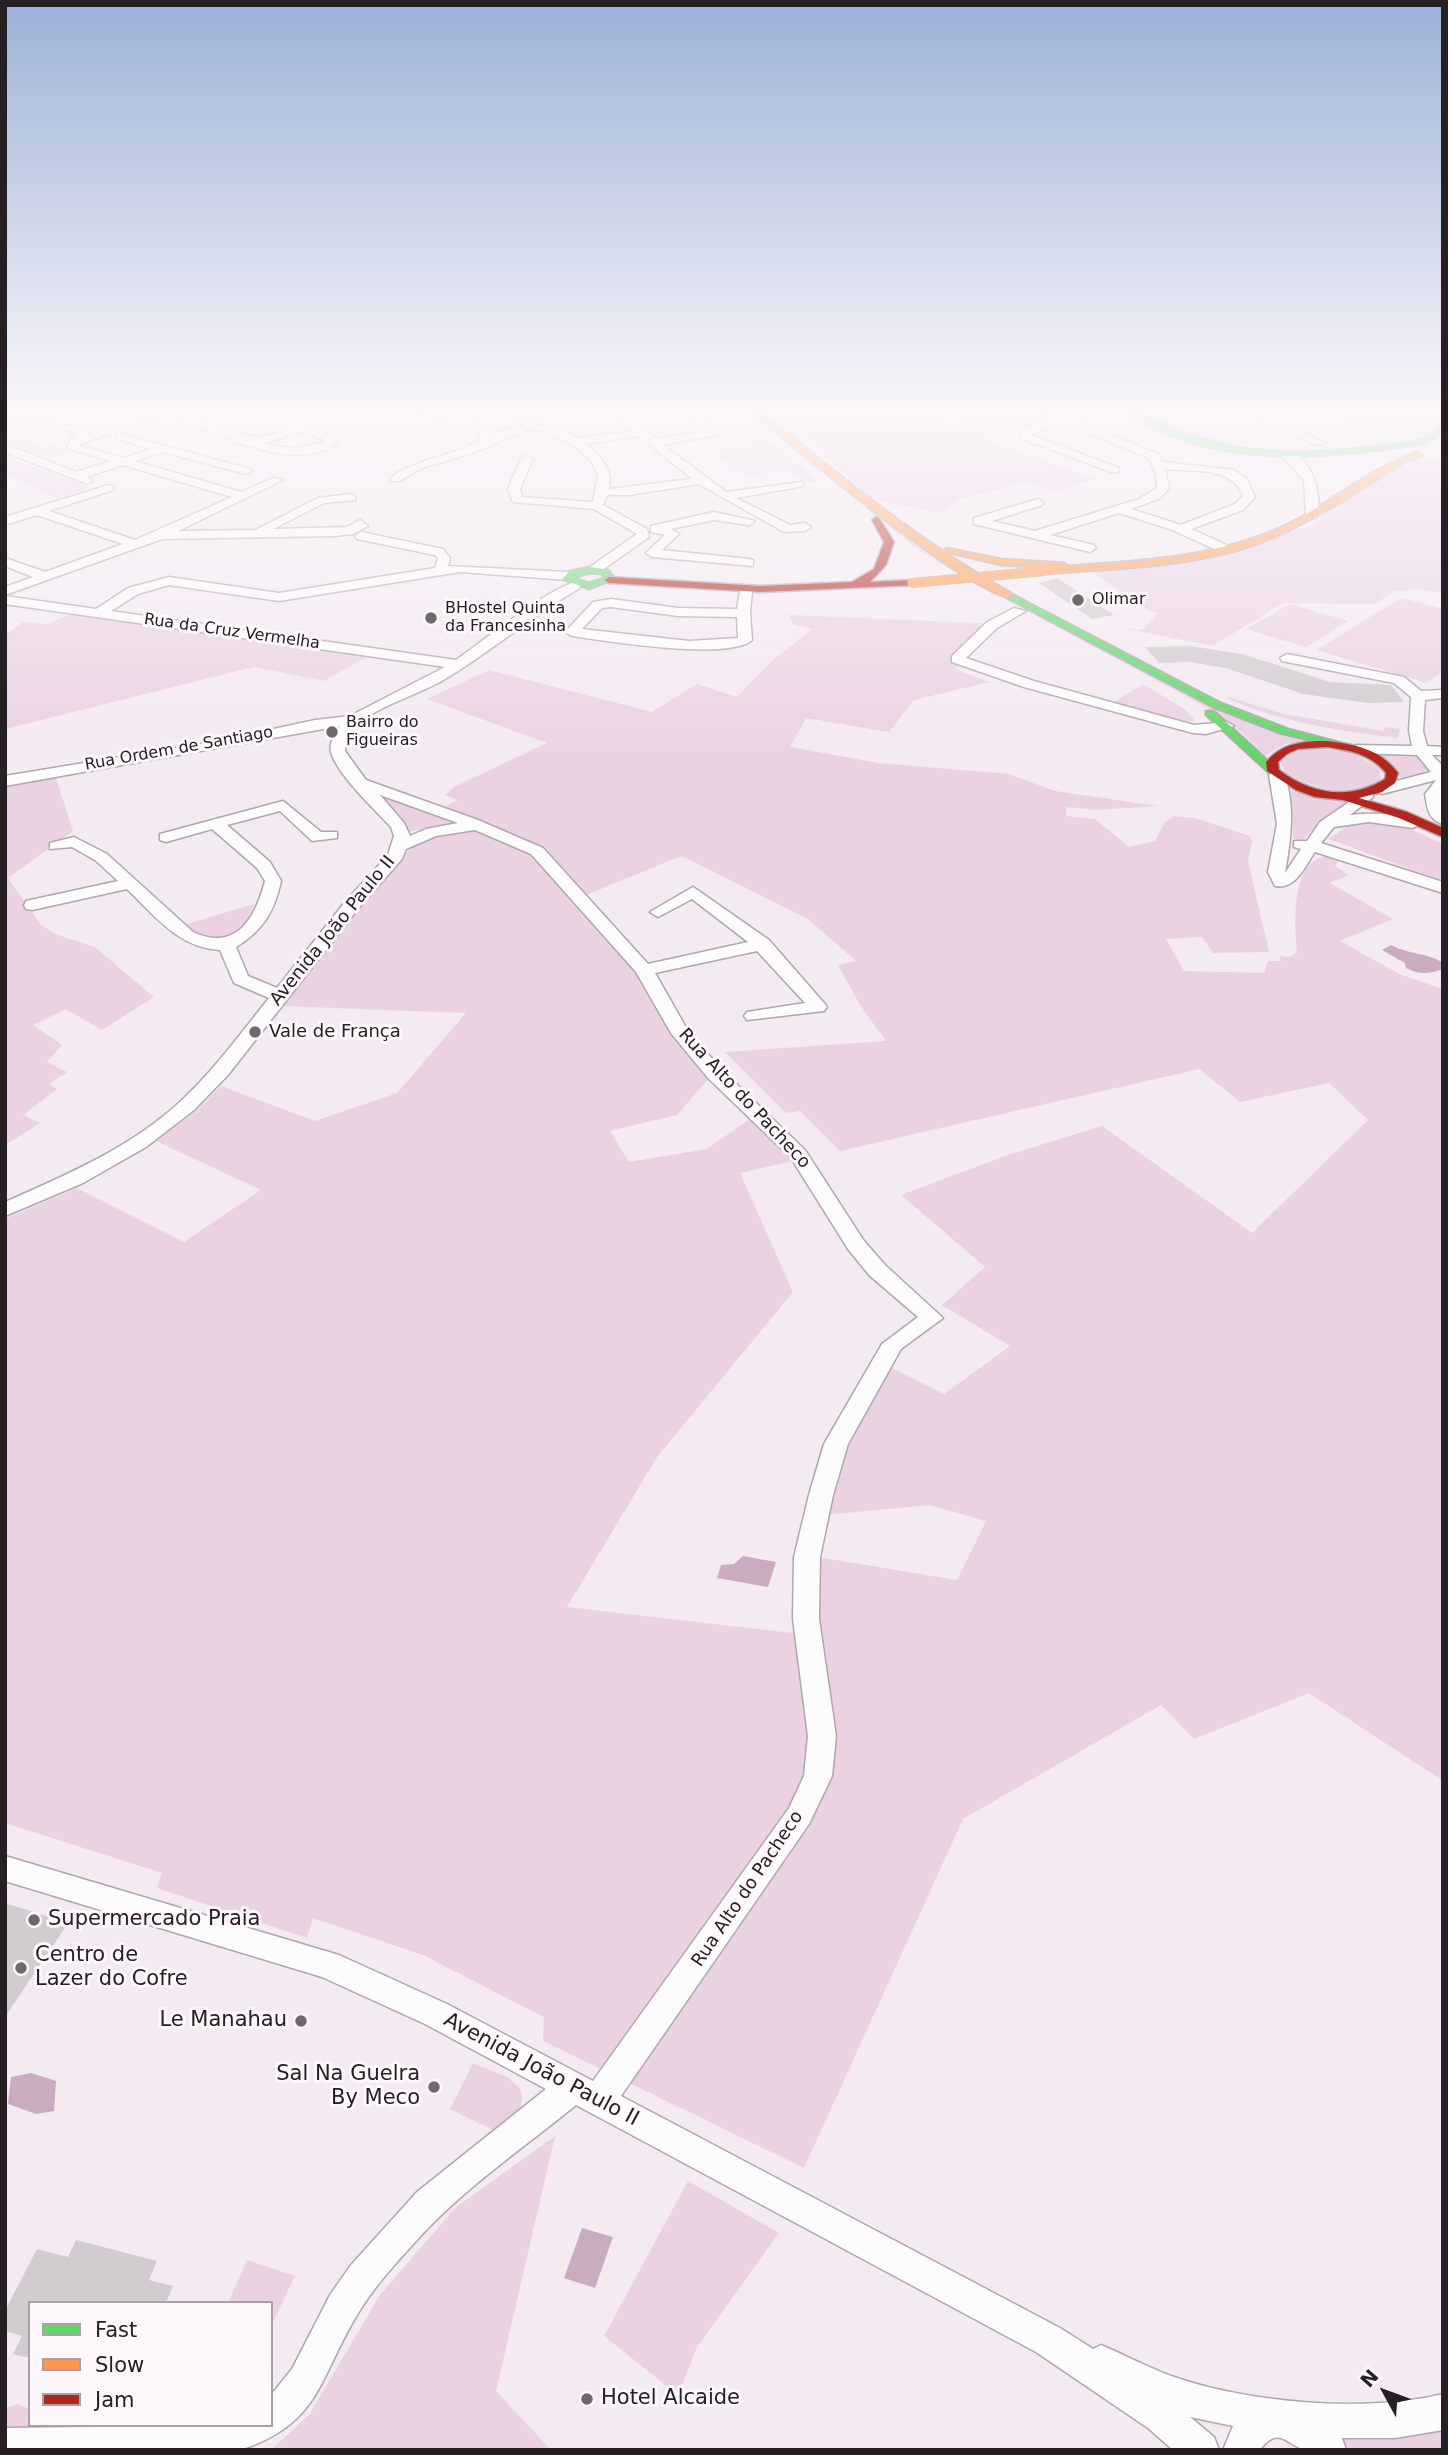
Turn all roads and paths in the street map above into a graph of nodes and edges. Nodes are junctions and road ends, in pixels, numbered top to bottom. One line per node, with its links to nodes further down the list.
1 (84, 527): 25 (street)
2 (178, 527): 20 (street)
3 (269, 527): 21 (street)
4 (633, 527): 19 (street)
5 (666, 527): 16 (street)
6 (783, 527): 7 (street)
7 (805, 527)
8 (880, 527): 40 (main road)
9 (885, 527): 33 (main road)
10 (897, 527): 23 (main road)
11 (999, 527): 17 (street)
12 (1063, 527): 22 (street)
13 (1174, 527): 18 (street)
14 (1188, 527): 18 (street)
15 (1290, 527): 27 (main road)
16 (659, 528): 19 (street); 30 (street)
17 (1004, 528): 22 (street); 24 (street)
18 (1181, 529): 27 (street)
19 (643, 532): 35 (street)
20 (160, 535): 21 (street); 25 (street)
21 (252, 535): 34 (street)
22 (1036, 535): 26 (street)
23 (908, 536): 32 (main road); 48 (main road)
24 (985, 539)
25 (135, 544): 36 (street)
26 (1090, 548)
27 (1225, 549): 32 (main road)
28 (5, 562): 36 (street)
29 (919, 562): 33 (main road)
30 (749, 563)
31 (898, 564): 39 (main road)
32 (1096, 566): 39 (main road, bridge); 48 (main road)
33 (945, 569): 43 (main road)
34 (441, 570): 37 (street); 44 (street)
35 (594, 570): 37 (main road); 38 (main road)
36 (46, 577): 42 (street)
37 (572, 580): 38 (main road); 50 (street)
38 (609, 580): 41 (main road)
39 (912, 583): 40 (main road)
40 (835, 588): 41 (main road)
41 (746, 591): 45 (street)
42 (12, 596): 44 (street, Rua da Cruz Vermelha)
43 (1019, 611): 54 (main road); 54 (street)
44 (99, 613): 50 (street, Rua da Cruz Vermelha)
45 (743, 613): 47 (street); 47 (street)
46 (555, 629): 47 (street)
47 (572, 632)
48 (1093, 640): 55 (main road)
49 (1287, 657): 52 (street)
50 (459, 665): 53 (street)
51 (1443, 694): 52 (street)
52 (1418, 696): 57 (street)
53 (354, 720): 60 (street, Rua Ordem de Santiago); 61 (street, Avenida João Paulo II)
54 (1227, 726): 58 (main road)
55 (1352, 748): 57 (street); 58 (main road); 62 (main road)
56 (1443, 751): 57 (street)
57 (1421, 752): 59 (street)
58 (1275, 773): 62 (main road); 70 (street)
59 (1442, 775): 62 (street); 63 (street)
60 (5, 781)
61 (359, 783): 65 (street, Rua Alto do Pacheco); 71 (street, Avenida João Paulo II)
62 (1389, 792): 63 (main road); 66 (street); 67 (main road)
63 (1443, 821)
64 (215, 823): 68 (street); 69 (street); 79 (street)
65 (477, 825): 71 (street); 80 (street, Rua Alto do Pacheco)
66 (1326, 825): 67 (street); 73 (street)
67 (1442, 833)
68 (331, 835)
69 (166, 837)
70 (1284, 841): 73 (street); 73 (street)
71 (401, 845): 81 (street, Avenida João Paulo II)
72 (56, 846): 74 (street)
73 (1311, 846): 75 (street)
74 (129, 884): 76 (street); 79 (street)
75 (1443, 888)
76 (32, 905)
77 (658, 912): 78 (street)
78 (762, 944): 80 (street); 82 (street)
79 (227, 945): 81 (street)
80 (644, 970): 85 (street, Rua Alto do Pacheco)
81 (281, 996): 83 (street, Avenida João Paulo II)
82 (753, 1016)
83 (5, 1210)
84 (5, 1868): 85 (street, Avenida João Paulo II)
85 (585, 2095): 86 (street, Avenida João Paulo II); 88 (street)
86 (1048, 2340): 89 (street); 92 (street)
87 (1443, 2412): 89 (street)
88 (273, 2417)
89 (1282, 2420): 93 (street); 94 (street)
90 (254, 2427): 91 (street)
91 (5, 2446)
92 (1201, 2450)
93 (1241, 2450)
94 (1328, 2450)

